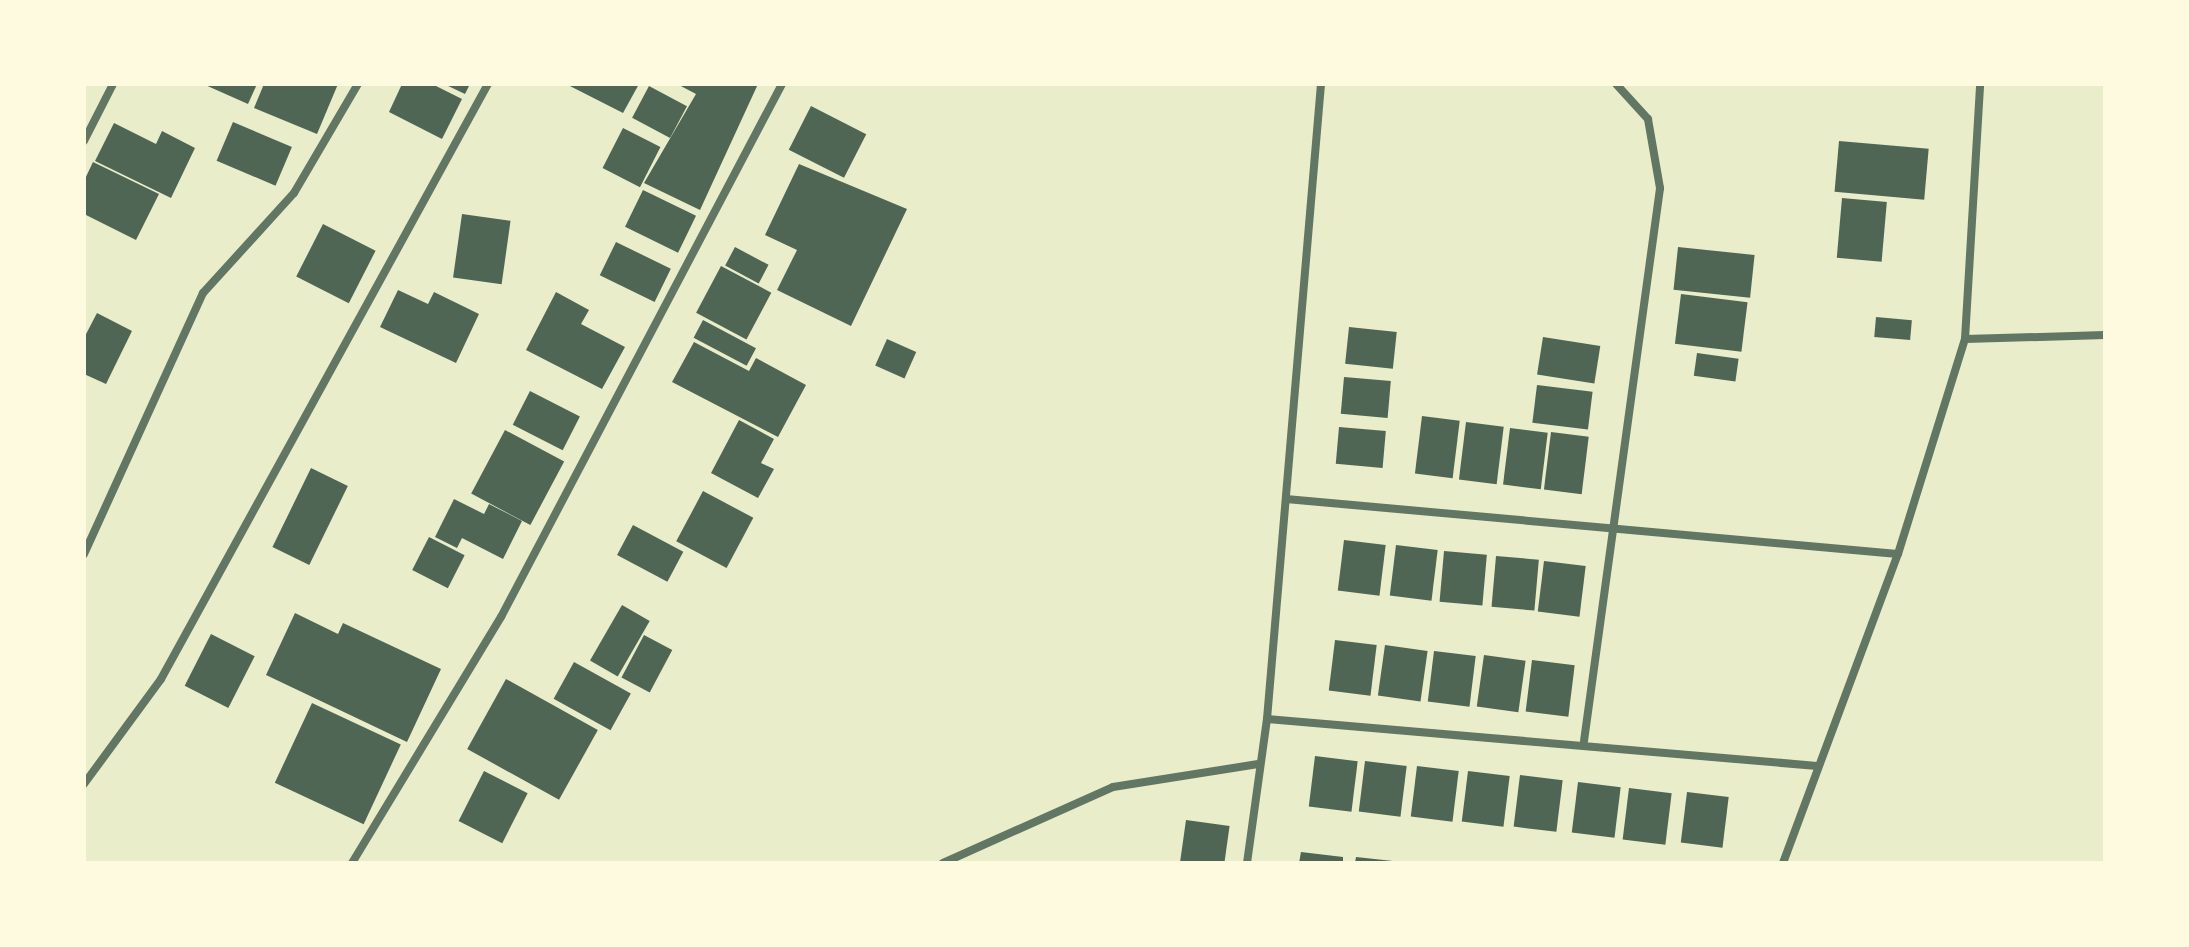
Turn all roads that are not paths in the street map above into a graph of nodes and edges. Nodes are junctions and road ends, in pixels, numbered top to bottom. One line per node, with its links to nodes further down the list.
1 (113, 84): 8 (street)
2 (358, 84): 13 (street)
3 (488, 84): 19 (street)
4 (782, 84): 20 (street)
5 (1321, 84): 11 (street)
6 (1616, 84): 12 (street)
7 (1980, 84): 10 (street)
8 (84, 141)
9 (2105, 335): 10 (street)
10 (1965, 339): 14 (street)
11 (1286, 499): 12 (street); 15 (street)
12 (1610, 528): 14 (street); 16 (street)
13 (84, 554)
14 (1898, 554): 18 (street)
15 (1267, 719): 16 (street); 17 (street)
16 (1584, 741): 18 (street)
17 (1258, 764): 21 (street); 22 (street)
18 (1817, 766): 23 (street)
19 (84, 784)
20 (352, 863)
21 (943, 863)
22 (1247, 863)
23 (1783, 863)

